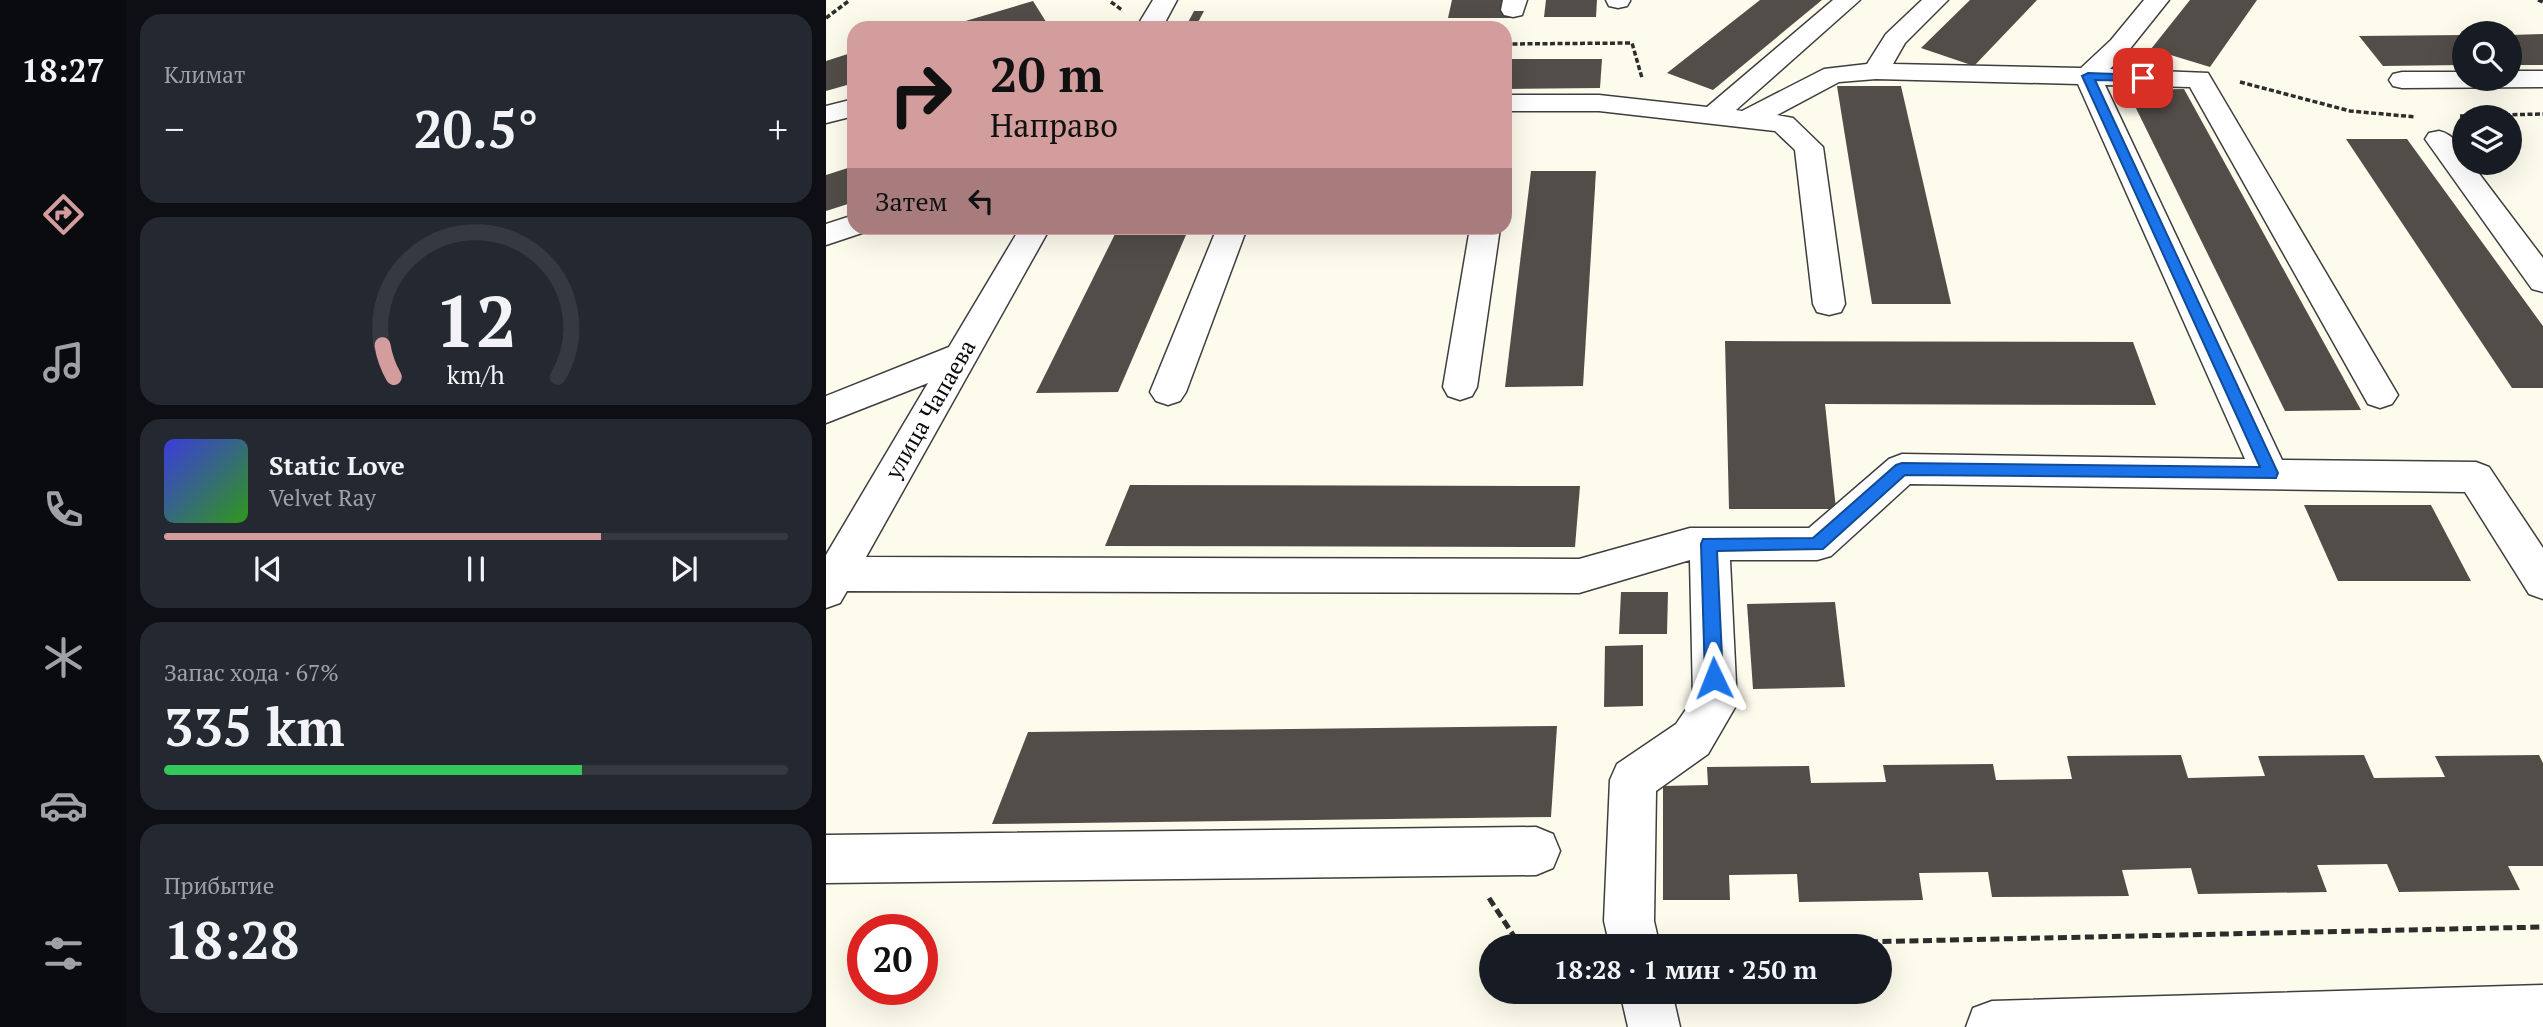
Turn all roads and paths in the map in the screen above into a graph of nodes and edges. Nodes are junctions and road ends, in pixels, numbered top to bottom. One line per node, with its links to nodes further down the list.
1 (850, 0): 6 (path)
2 (1165, 0): 7 (street)
3 (1849, 0): 19 (street)
4 (1936, 0): 9 (street)
5 (2157, 0): 10 (street)
6 (826, 18)
7 (1153, 21)
8 (1512, 44): 16 (path)
9 (1876, 72): 10 (street); 20 (street)
10 (2088, 76): 11 (street); 34 (street)
11 (2199, 79): 21 (path); 32 (street)
12 (2543, 79): 13 (street)
13 (2402, 80)
14 (1512, 104): 16 (street)
15 (847, 109): 18 (street)
16 (1651, 109): 19 (street)
17 (2543, 114): 21 (path)
18 (826, 115)
19 (1713, 116): 20 (street)
20 (1746, 120): 28 (street)
21 (2436, 124): 27 (street)
22 (847, 228): 23 (street)
23 (826, 235)
24 (1031, 235): 29 (street, улица Чапаева)
25 (1229, 235): 31 (street)
26 (1484, 235): 30 (street)
27 (2543, 281)
28 (1829, 304)
29 (961, 356): 33 (street); 36 (street, улица Чапаева)
30 (1460, 387)
31 (1168, 392)
32 (2380, 395)
33 (826, 410)
34 (2270, 473): 35 (street); 37 (street)
35 (1709, 544): 36 (street); 41 (street)
36 (831, 582)
37 (2543, 582)
38 (1536, 851): 39 (street)
39 (826, 859)
40 (2543, 928): 42 (path)
41 (1632, 934)
42 (1892, 942)
43 (1649, 1004): 45 (street)
44 (2540, 1016): 46 (street)
45 (1654, 1027)
46 (1992, 1027)

